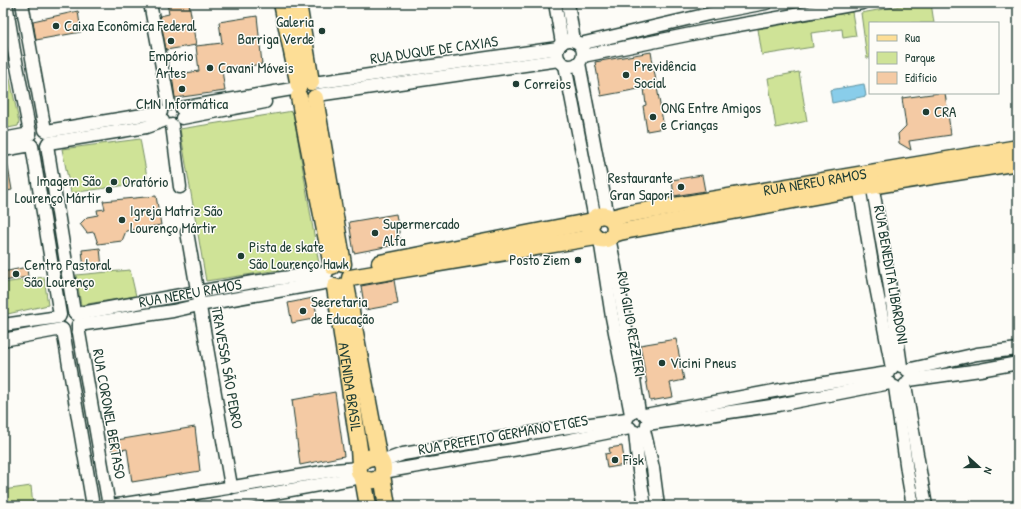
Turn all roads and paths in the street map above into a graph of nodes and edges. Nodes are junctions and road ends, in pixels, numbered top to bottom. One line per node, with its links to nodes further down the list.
1 (6, 3): 18 (street, RUA CORONEL BERTASO)
2 (22, 3): 16 (street, RUA CORONEL BERTASO)
3 (150, 3): 15 (street)
4 (282, 3): 14 (main road, AVENIDA BRASIL)
5 (298, 3): 14 (main road, AVENIDA BRASIL)
6 (555, 3): 13 (street)
7 (568, 3): 13 (street)
8 (766, 3): 11 (street, RUA DUQUE DE CAXIAS)
9 (862, 3): 10 (street, RUA DUQUE DE CAXIAS)
10 (807, 8): 12 (street, RUA DUQUE DE CAXIAS)
11 (713, 13): 12 (street); 13 (street, RUA DUQUE DE CAXIAS)
12 (716, 29): 13 (street, RUA DUQUE DE CAXIAS)
13 (570, 53): 14 (street, RUA DUQUE DE CAXIAS); 24 (street)
14 (306, 90): 15 (street, RUA DUQUE DE CAXIAS); 27 (main road, AVENIDA BRASIL)
15 (171, 115): 16 (street, RUA DUQUE DE CAXIAS); 23 (street)
16 (47, 137): 18 (street); 18 (street); 34 (street, RUA CORONEL BERTASO)
17 (3, 139): 18 (street)
18 (31, 139): 20 (street); 35 (street, RUA CORONEL BERTASO)
19 (1018, 148): 22 (main road, RUA NEREU RAMOS)
20 (3, 150)
21 (1018, 162): 22 (main road, RUA NEREU RAMOS)
22 (865, 181): 24 (main road, RUA NEREU RAMOS); 26 (main road, RUA NEREU RAMOS); 28 (street, RUA BENEDITA LIBARDONI); 30 (street, RUA BENEDITA LIBARDONI)
23 (180, 187)
24 (602, 219): 26 (main road); 26 (main road); 27 (main road, RUA NEREU RAMOS)
25 (187, 232): 31 (street, TRAVESSA SÃO PEDRO)
26 (604, 237): 27 (main road, RUA NEREU RAMOS); 47 (street, RUA GILIO REZZIERI)
27 (339, 275): 29 (street, RUA NEREU RAMOS); 32 (street, RUA NEREU RAMOS); 50 (main road, AVENIDA BRASIL); 53 (main road, AVENIDA BRASIL)
28 (889, 281): 30 (street); 42 (street, RUA BENEDITA LIBARDONI)
29 (253, 282): 31 (street, RUA NEREU RAMOS); 32 (street)
30 (875, 282): 42 (street, RUA BENEDITA LIBARDONI)
31 (197, 291): 33 (street, TRAVESSA SÃO PEDRO); 34 (street, RUA NEREU RAMOS)
32 (254, 296): 33 (street, RUA NEREU RAMOS)
33 (200, 305): 34 (street, RUA NEREU RAMOS); 54 (street, TRAVESSA SÃO PEDRO)
34 (77, 320): 35 (street); 35 (street); 45 (street, RUA CORONEL BERTASO)
35 (61, 323): 36 (street); 37 (street); 46 (street, RUA CORONEL BERTASO)
36 (3, 325)
37 (3, 340)
38 (1018, 349): 39 (street, RUA PREFEITO GERMANO ETGES)
39 (976, 354): 41 (street); 42 (street, RUA PREFEITO GERMANO ETGES)
40 (1018, 363): 41 (street, RUA PREFEITO GERMANO ETGES)
41 (980, 370): 42 (street, RUA PREFEITO GERMANO ETGES)
42 (898, 377): 43 (street, RUA PREFEITO GERMANO ETGES); 44 (street, RUA PREFEITO GERMANO ETGES); 63 (street, RUA BENEDITA LIBARDONI); 64 (street, RUA BENEDITA LIBARDONI)
43 (774, 390): 44 (street); 47 (street, RUA PREFEITO GERMANO ETGES)
44 (778, 406): 47 (street, RUA PREFEITO GERMANO ETGES)
45 (93, 418): 46 (street); 57 (street, RUA CORONEL BERTASO)
46 (78, 420): 56 (street, RUA CORONEL BERTASO)
47 (637, 422): 48 (street, RUA PREFEITO GERMANO ETGES); 49 (street, RUA PREFEITO GERMANO ETGES); 51 (street, RUA GILIO REZZIERI); 52 (street, RUA GILIO REZZIERI)
48 (562, 428): 49 (street); 50 (street, RUA PREFEITO GERMANO ETGES)
49 (565, 441): 50 (street, RUA PREFEITO GERMANO ETGES)
50 (381, 467): 53 (main road); 53 (main road); 60 (main road, AVENIDA BRASIL)
51 (652, 468): 52 (street); 62 (street, RUA GILIO REZZIERI)
52 (639, 471): 61 (street, RUA GILIO REZZIERI)
53 (361, 472): 54 (street); 55 (street); 59 (main road, AVENIDA BRASIL)
54 (231, 487): 55 (street, TRAVESSA SÃO PEDRO); 57 (street)
55 (234, 502): 58 (street)
56 (93, 506)
57 (110, 506)
58 (202, 506)
59 (368, 506)
60 (387, 506)
61 (646, 506)
62 (658, 506)
63 (914, 506)
64 (926, 506)

